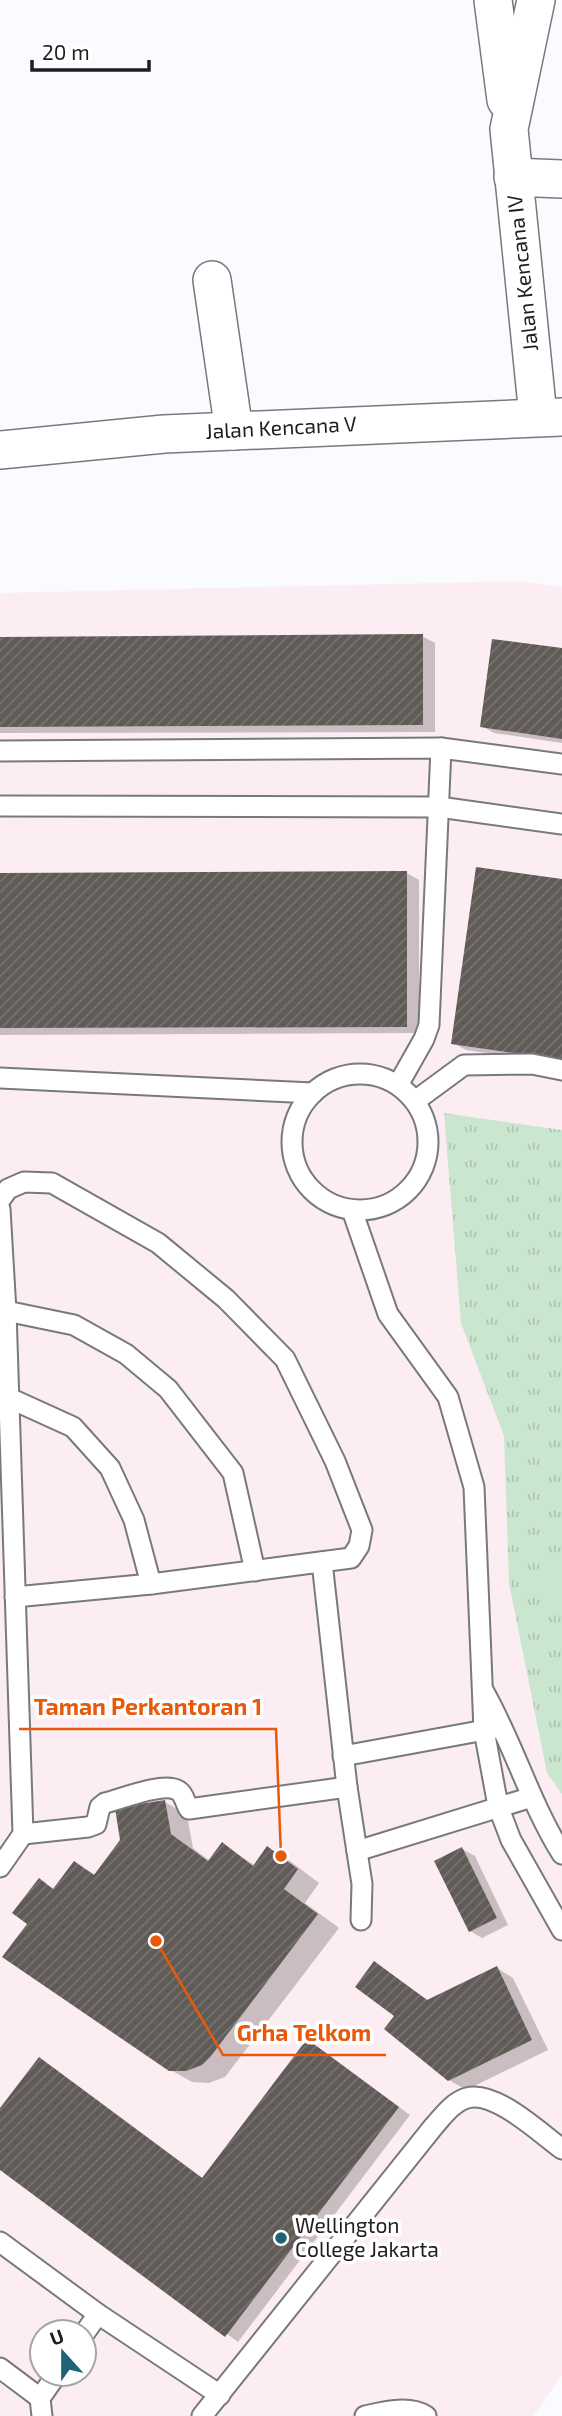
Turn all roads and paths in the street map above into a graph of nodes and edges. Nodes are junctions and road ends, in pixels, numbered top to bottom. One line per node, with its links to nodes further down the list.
1 (493, 0): 3 (street, Jalan Kencana IV)
2 (536, 0): 3 (street, Jalan Kencana IV)
3 (509, 129): 4 (street, Jalan Kencana IV)
4 (513, 177): 5 (street); 7 (street, Jalan Kencana IV)
5 (562, 179)
6 (212, 280): 8 (street)
7 (550, 417): 8 (street, Jalan Kencana V)
8 (234, 431): 9 (street, Jalan Kencana V)
9 (0, 450)
10 (441, 748): 11 (lane); 12 (lane); 14 (lane)
11 (0, 751)
12 (562, 764)
13 (0, 806): 14 (lane)
14 (439, 807): 15 (lane); 18 (lane)
15 (562, 824)
16 (562, 1070): 20 (lane)
17 (0, 1078): 19 (lane)
18 (398, 1085): 19 (lane); 20 (lane)
19 (313, 1093): 23 (lane)
20 (415, 1101): 23 (lane)
21 (0, 1200): 26 (lane)
22 (0, 1209): 24 (lane)
23 (352, 1210): 30 (lane)
24 (6, 1311): 25 (lane); 27 (lane)
25 (8, 1396): 28 (lane); 29 (lane)
26 (322, 1562): 27 (lane); 33 (lane)
27 (255, 1571): 28 (lane)
28 (151, 1584): 29 (lane)
29 (15, 1597): 37 (lane)
30 (482, 1688): 31 (lane); 32 (lane)
31 (504, 1726): 32 (lane); 35 (lane)
32 (484, 1730): 33 (lane); 36 (lane)
33 (343, 1756): 34 (lane)
34 (347, 1787): 37 (lane); 38 (lane)
35 (532, 1797): 36 (lane); 39 (lane)
36 (498, 1805): 38 (lane); 42 (lane)
37 (23, 1834): 40 (lane)
38 (357, 1851): 41 (lane)
39 (562, 1854)
40 (0, 1867)
41 (361, 1920)
42 (562, 1930)
43 (562, 2149): 49 (lane)
44 (0, 2242): 45 (lane)
45 (98, 2314): 46 (lane); 49 (lane)
46 (95, 2318)
47 (0, 2368): 50 (lane)
48 (50, 2388): 50 (lane)
49 (220, 2395): 51 (lane)
50 (41, 2407)
51 (202, 2416)
52 (365, 2416): 53 (lane)
53 (426, 2416)

